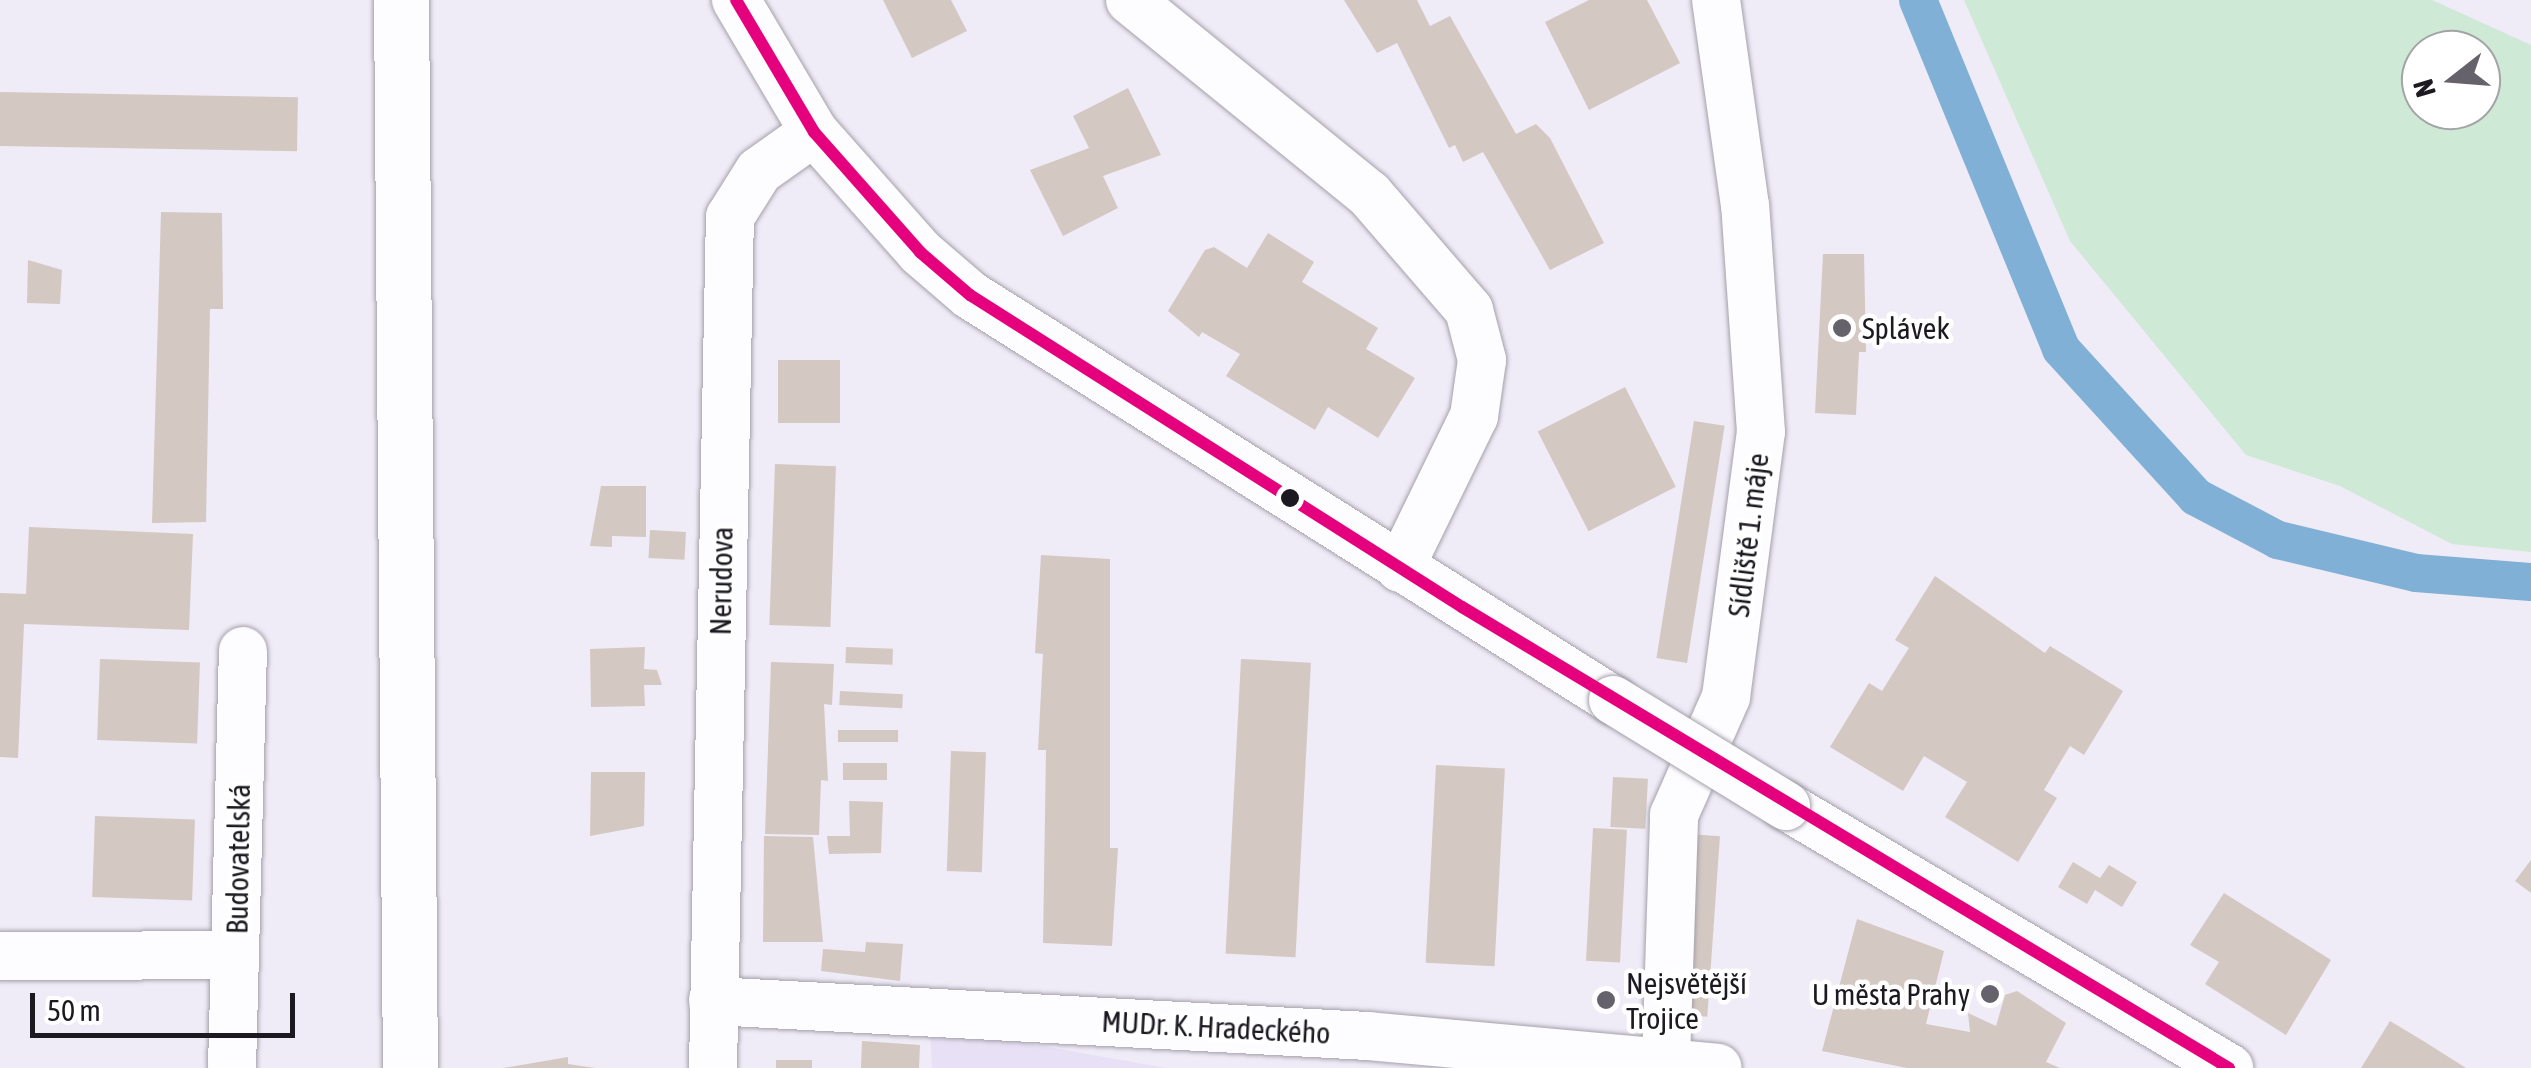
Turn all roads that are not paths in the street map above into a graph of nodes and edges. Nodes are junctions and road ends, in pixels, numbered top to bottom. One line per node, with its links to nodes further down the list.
1 (402, 0): 13 (main road)
2 (736, 0): 5 (street)
3 (1130, 0): 6 (street)
4 (1716, 0): 11 (street, Sídliště 1. máje)
5 (814, 132): 6 (street); 10 (street, Nerudova)
6 (1400, 568): 16 (street, bridge)
7 (243, 651): 8 (street, Budovatelská)
8 (235, 955): 9 (street); 12 (street, Budovatelská)
9 (0, 956)
10 (712, 1001): 11 (street, MUDr. K. Hradeckého); 14 (street, Nerudova)
11 (1666, 1061): 15 (street, MUDr. K. Hradeckého)
12 (232, 1068)
13 (410, 1068)
14 (713, 1068)
15 (1718, 1068)
16 (2229, 1068)

